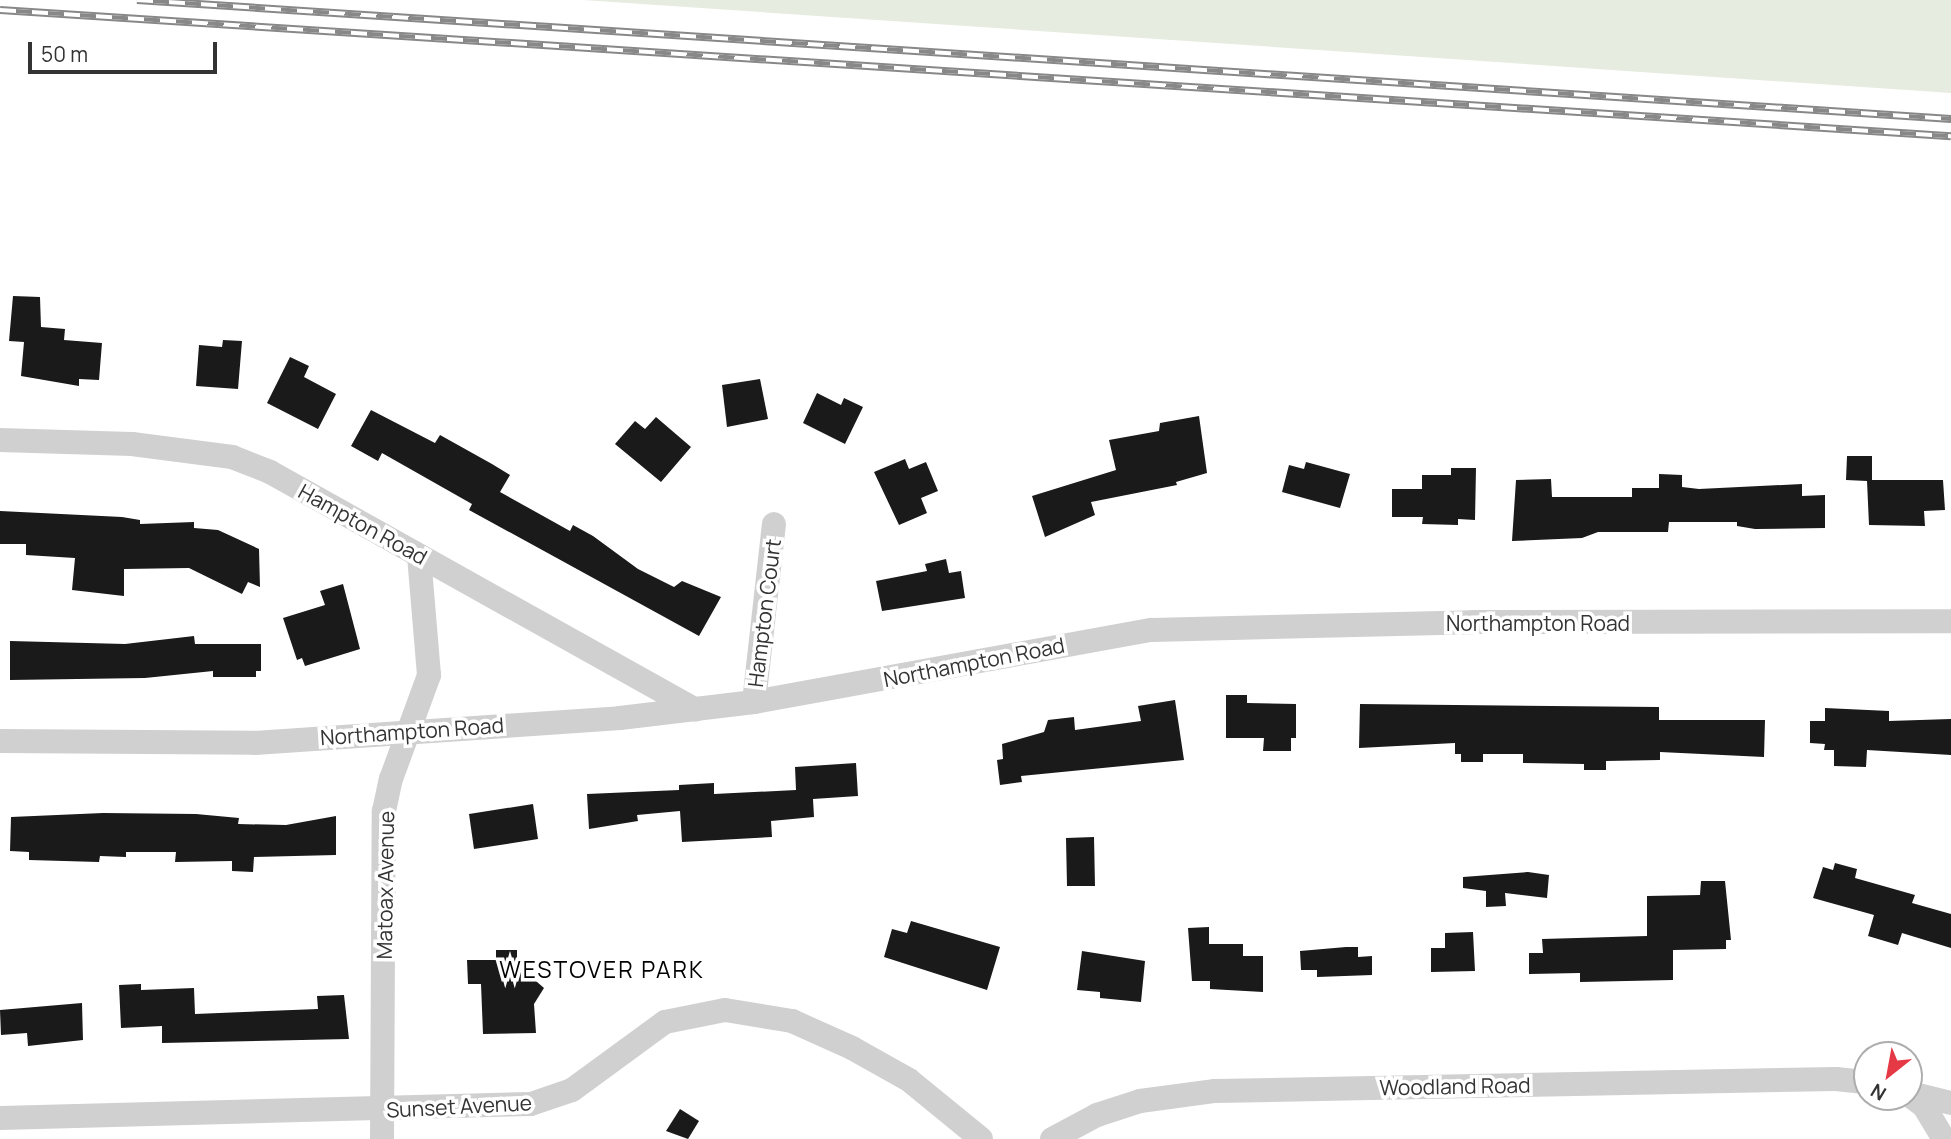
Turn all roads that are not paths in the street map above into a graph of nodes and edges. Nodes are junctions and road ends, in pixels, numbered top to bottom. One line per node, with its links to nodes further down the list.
1 (0, 440): 3 (street, Hampton Road)
2 (774, 524): 5 (street, Hampton Court)
3 (419, 555): 6 (street, Hampton Road); 7 (street, Matoax Avenue)
4 (1951, 621): 5 (street, Northampton Road)
5 (754, 702): 6 (street, Northampton Road)
6 (695, 710): 7 (street, Northampton Road)
7 (410, 731): 8 (street, Northampton Road); 13 (street, Matoax Avenue)
8 (0, 741)
9 (1853, 1081): 17 (street, Woodland Road)
10 (1923, 1097): 11 (street)
11 (1951, 1103)
12 (1923, 1107): 18 (street)
13 (382, 1110): 14 (street, Sunset Avenue); 15 (street, Matoax Avenue); 16 (street, Sunset Avenue)
14 (0, 1118)
15 (382, 1139)
16 (981, 1139)
17 (1052, 1139)
18 (1944, 1139)

